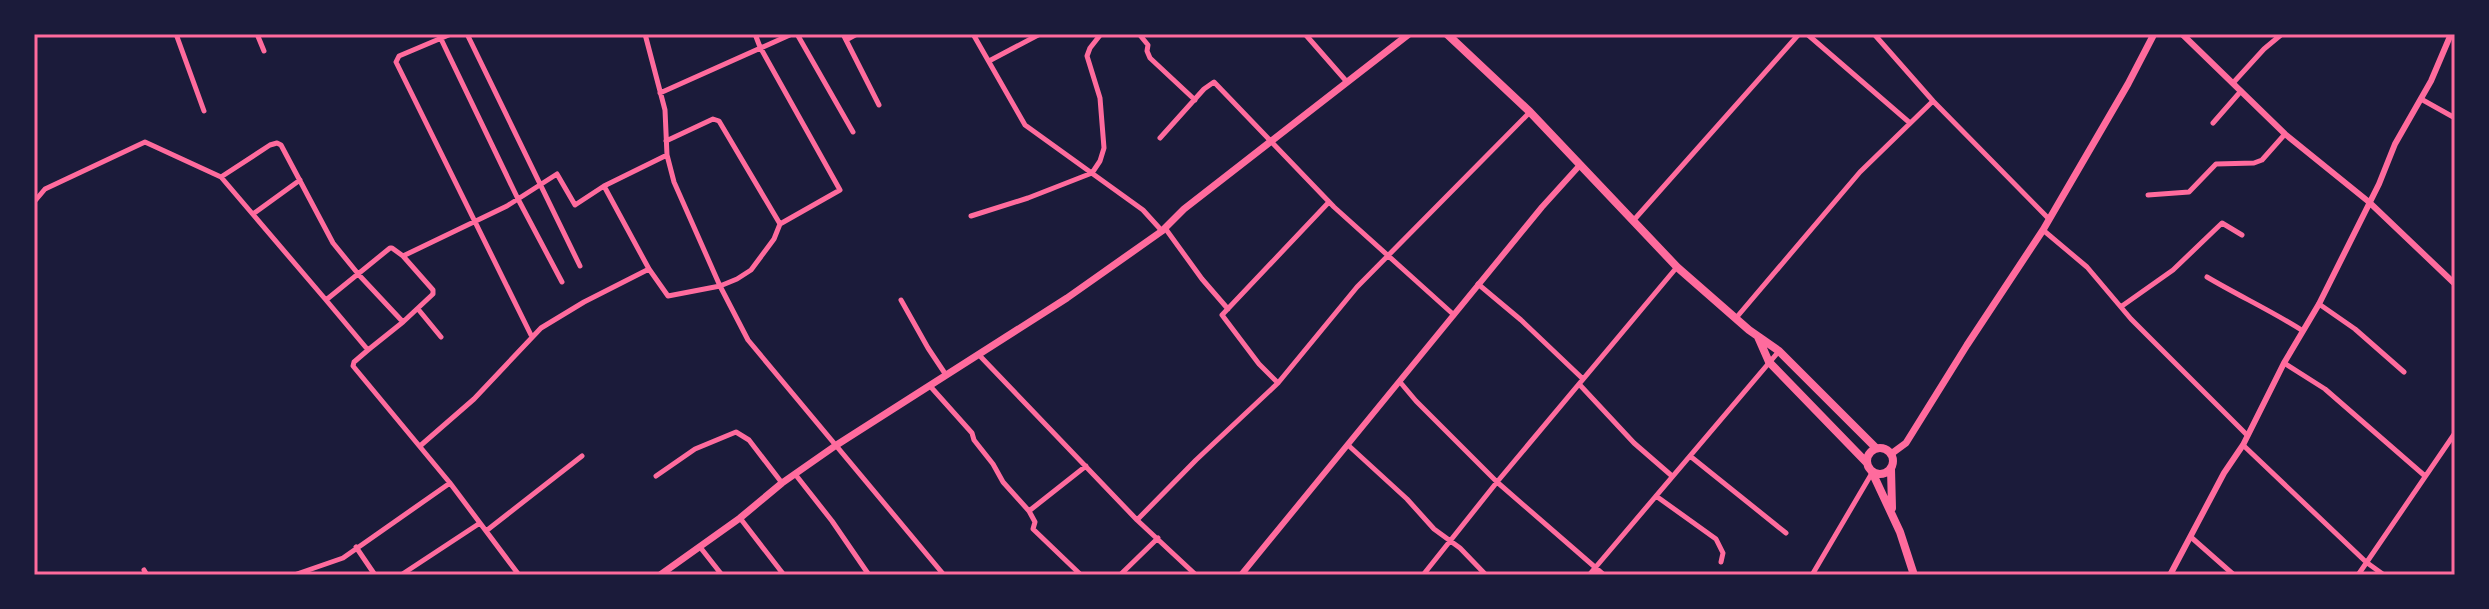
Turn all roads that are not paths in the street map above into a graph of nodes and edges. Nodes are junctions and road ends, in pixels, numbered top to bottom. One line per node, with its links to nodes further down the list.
1 (176, 34): 38 (street)
2 (257, 34): 28 (street)
3 (451, 34): 25 (street)
4 (467, 34): 53 (street)
5 (645, 34): 33 (street)
6 (755, 34): 26 (street)
7 (794, 34): 26 (street); 43 (street)
8 (857, 34): 24 (street)
9 (973, 34): 29 (street)
10 (1040, 34): 29 (street)
11 (1101, 34): 50 (street)
12 (1139, 34): 35 (street)
13 (1305, 34): 30 (street)
14 (1409, 34): 30 (main road)
15 (1447, 34): 27 (main road)
16 (1799, 34): 64 (street)
17 (1807, 34): 41 (street)
18 (1874, 34): 36 (street)
19 (2154, 34): 62 (main road)
20 (2182, 34): 31 (street)
21 (2282, 34): 31 (street)
22 (2451, 34): 34 (street)
23 (1463, 35): 27 (main road)
24 (844, 37): 37 (street)
25 (441, 39): 56 (street); 63 (street)
26 (760, 47): 33 (street); 65 (street)
27 (1461, 48): 39 (main road)
28 (264, 51)
29 (989, 61): 50 (street)
30 (1347, 82): 47 (main road)
31 (2233, 83): 32 (street)
32 (2241, 91): 42 (street); 44 (street)
33 (660, 93): 46 (street)
34 (2421, 99): 40 (street); 59 (street)
35 (1195, 100): 45 (street); 47 (street)
36 (1933, 101): 41 (street); 62 (street)
37 (879, 105)
38 (204, 111)
39 (1530, 112): 49 (main road); 70 (street)
40 (2455, 118)
41 (1910, 123): 87 (street)
42 (2213, 123)
43 (853, 132)
44 (2285, 134): 55 (street); 59 (street)
45 (1160, 138)
46 (666, 141): 48 (street); 65 (street)
47 (1272, 141): 58 (street); 66 (main road)
48 (667, 155): 54 (street); 79 (street)
49 (1580, 165): 64 (main road); 77 (street)
50 (1092, 173): 61 (street); 66 (street)
51 (221, 177): 52 (street); 57 (street); 60 (street)
52 (300, 180): 60 (street); 74 (street)
53 (539, 185): 54 (street); 56 (street); 71 (street)
54 (604, 186): 73 (street)
55 (2148, 195)
56 (518, 199): 63 (street); 76 (street)
57 (34, 202)
58 (1329, 202): 70 (street); 85 (street)
59 (2369, 202): 78 (street); 82 (street)
60 (253, 214): 80 (street)
61 (971, 216)
62 (2048, 218): 67 (main road)
63 (475, 222): 69 (street); 90 (street)
64 (1632, 222): 72 (main road)
65 (780, 224): 79 (street)
66 (1164, 229): 85 (street); 95 (main road)
67 (2043, 230): 83 (street); 111 (main road)
68 (2242, 235): 83 (street)
69 (403, 256): 74 (street); 84 (street)
70 (1388, 256): 86 (street); 102 (street)
71 (580, 266)
72 (1677, 267): 87 (main road); 100 (street)
73 (649, 269): 79 (street); 90 (street)
74 (359, 275): 80 (street); 88 (street)
75 (2207, 277): 89 (street)
76 (562, 282)
77 (1478, 284): 86 (street); 100 (street)
78 (2455, 284)
79 (720, 286): 109 (street)
80 (326, 300): 93 (street)
81 (901, 300): 99 (street)
82 (2319, 304): 89 (street); 98 (street)
83 (2122, 306): 105 (street)
84 (418, 309): 88 (street); 91 (street)
85 (1228, 309): 102 (street)
86 (1454, 315): 101 (street)
87 (1736, 318): 92 (main road)
88 (403, 322): 93 (street)
89 (2304, 332): 97 (street)
90 (531, 335): 108 (street)
91 (441, 337)
92 (1757, 337): 94 (main road); 96 (main road)
93 (368, 350): 108 (street)
94 (1779, 351): 96 (street); 110 (main road)
95 (980, 356): 99 (main road); 115 (street)
96 (1769, 362): 112 (street); 114 (main road)
97 (2284, 363): 105 (street); 121 (street)
98 (2404, 372)
99 (947, 376): 103 (main road)
100 (1581, 381): 120 (street); 122 (street)
101 (1400, 382): 106 (street); 122 (street)
102 (1278, 383): 129 (street)
103 (930, 386): 109 (main road); 126 (street)
104 (2455, 433): 121 (street)
105 (2247, 435): 107 (street)
106 (1348, 445): 135 (street); 154 (street)
107 (2243, 445): 134 (street); 139 (street)
108 (420, 446): 123 (street)
109 (835, 446): 118 (main road); 150 (street)
110 (1876, 448): 111 (main road); 114 (main road)
111 (1891, 454): 116 (main road)
112 (1690, 455): 120 (street); 132 (street)
113 (582, 456): 131 (street)
114 (1867, 463): 117 (main road)
115 (1086, 466): 126 (street); 129 (street)
116 (1891, 469): 117 (main road); 127 (main road)
117 (1872, 472): 127 (main road); 159 (street)
118 (795, 474): 124 (main road); 141 (street)
119 (656, 476): 124 (street)
120 (1672, 476): 125 (street)
121 (2425, 476): 139 (street)
122 (1497, 482): 135 (street); 140 (street)
123 (450, 483): 130 (street); 136 (street)
124 (782, 483): 128 (main road)
125 (1656, 496): 138 (street); 140 (street)
126 (1029, 511): 151 (street)
127 (1893, 515): 160 (main road)
128 (740, 518): 137 (main road); 148 (street)
129 (1137, 520): 133 (street)
130 (480, 523): 131 (street); 144 (street)
131 (486, 531): 145 (street)
132 (1786, 533)
133 (1158, 538): 152 (street); 153 (street)
134 (2192, 538): 161 (street); 162 (street)
135 (1449, 541): 155 (street); 156 (street)
136 (356, 547): 142 (street); 143 (street)
137 (700, 547): 146 (main road); 147 (street)
138 (1721, 562)
139 (2366, 562): 163 (street); 164 (street)
140 (1596, 567): 157 (street); 158 (street)
141 (867, 573): 149 (street)
142 (294, 575)
143 (375, 575)
144 (401, 575)
145 (519, 575)
146 (660, 575)
147 (722, 575)
148 (784, 575)
149 (860, 575)
150 (944, 575)
151 (1081, 575)
152 (1120, 575)
153 (1196, 575)
154 (1241, 575)
155 (1423, 575)
156 (1486, 575)
157 (1589, 575)
158 (1604, 575)
159 (1812, 575)
160 (1914, 575)
161 (2170, 575)
162 (2234, 575)
163 (2358, 575)
164 (2384, 575)

